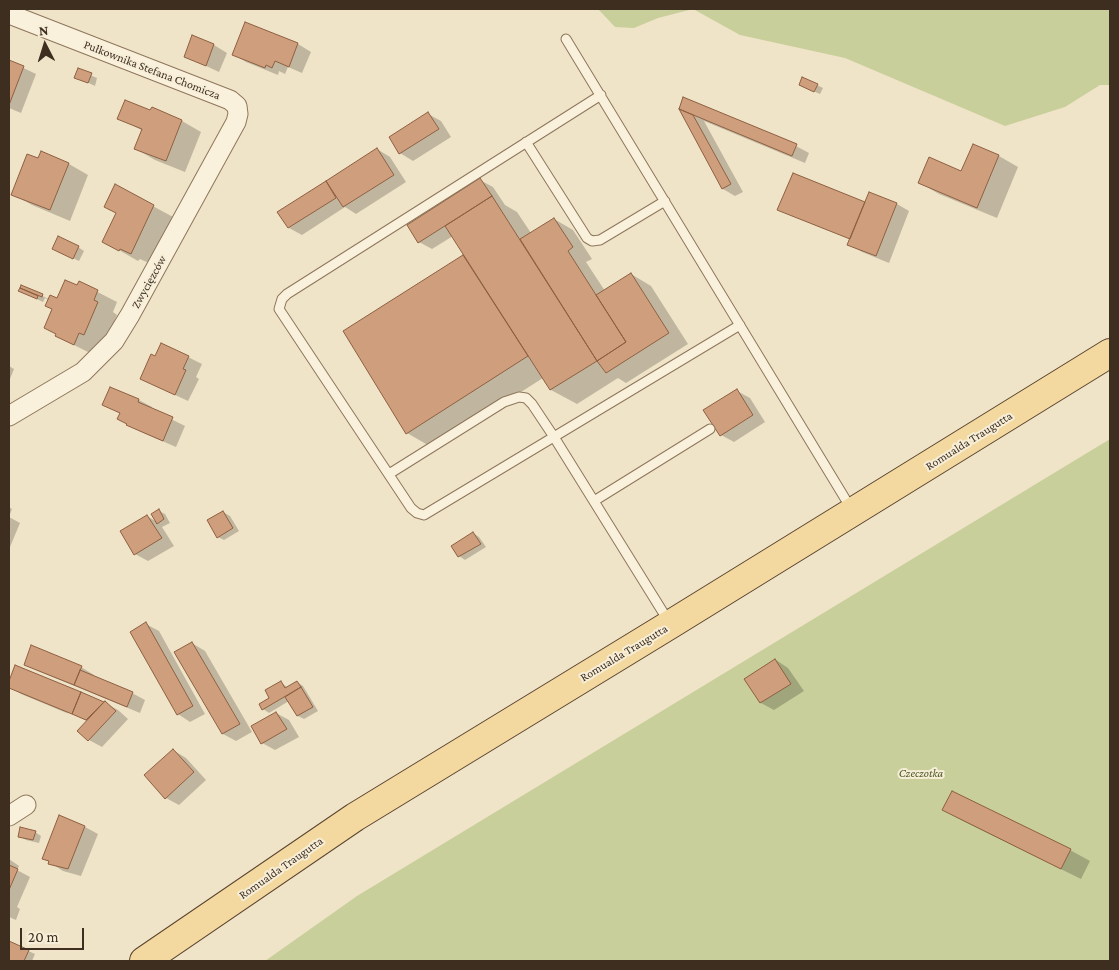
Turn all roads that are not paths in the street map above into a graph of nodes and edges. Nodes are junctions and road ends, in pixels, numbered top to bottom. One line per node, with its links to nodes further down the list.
1 (9, 14): 4 (street, Pułkownika Stefana Chomicza)
2 (566, 40): 3 (lane)
3 (600, 95): 5 (lane); 6 (lane)
4 (237, 106): 9 (street, Zwycięzców)
5 (526, 142): 6 (lane); 12 (lane)
6 (665, 201): 7 (lane)
7 (740, 325): 11 (lane); 14 (lane)
8 (1110, 353): 14 (main road, Romualda Traugutta)
9 (9, 416)
10 (710, 429): 13 (lane)
11 (554, 437): 12 (lane); 12 (lane); 13 (lane)
12 (389, 474)
13 (594, 501): 15 (lane)
14 (853, 512): 15 (main road, Romualda Traugutta)
15 (671, 624): 18 (main road, Romualda Traugutta)
16 (26, 805): 17 (street)
17 (9, 816)
18 (144, 961)

